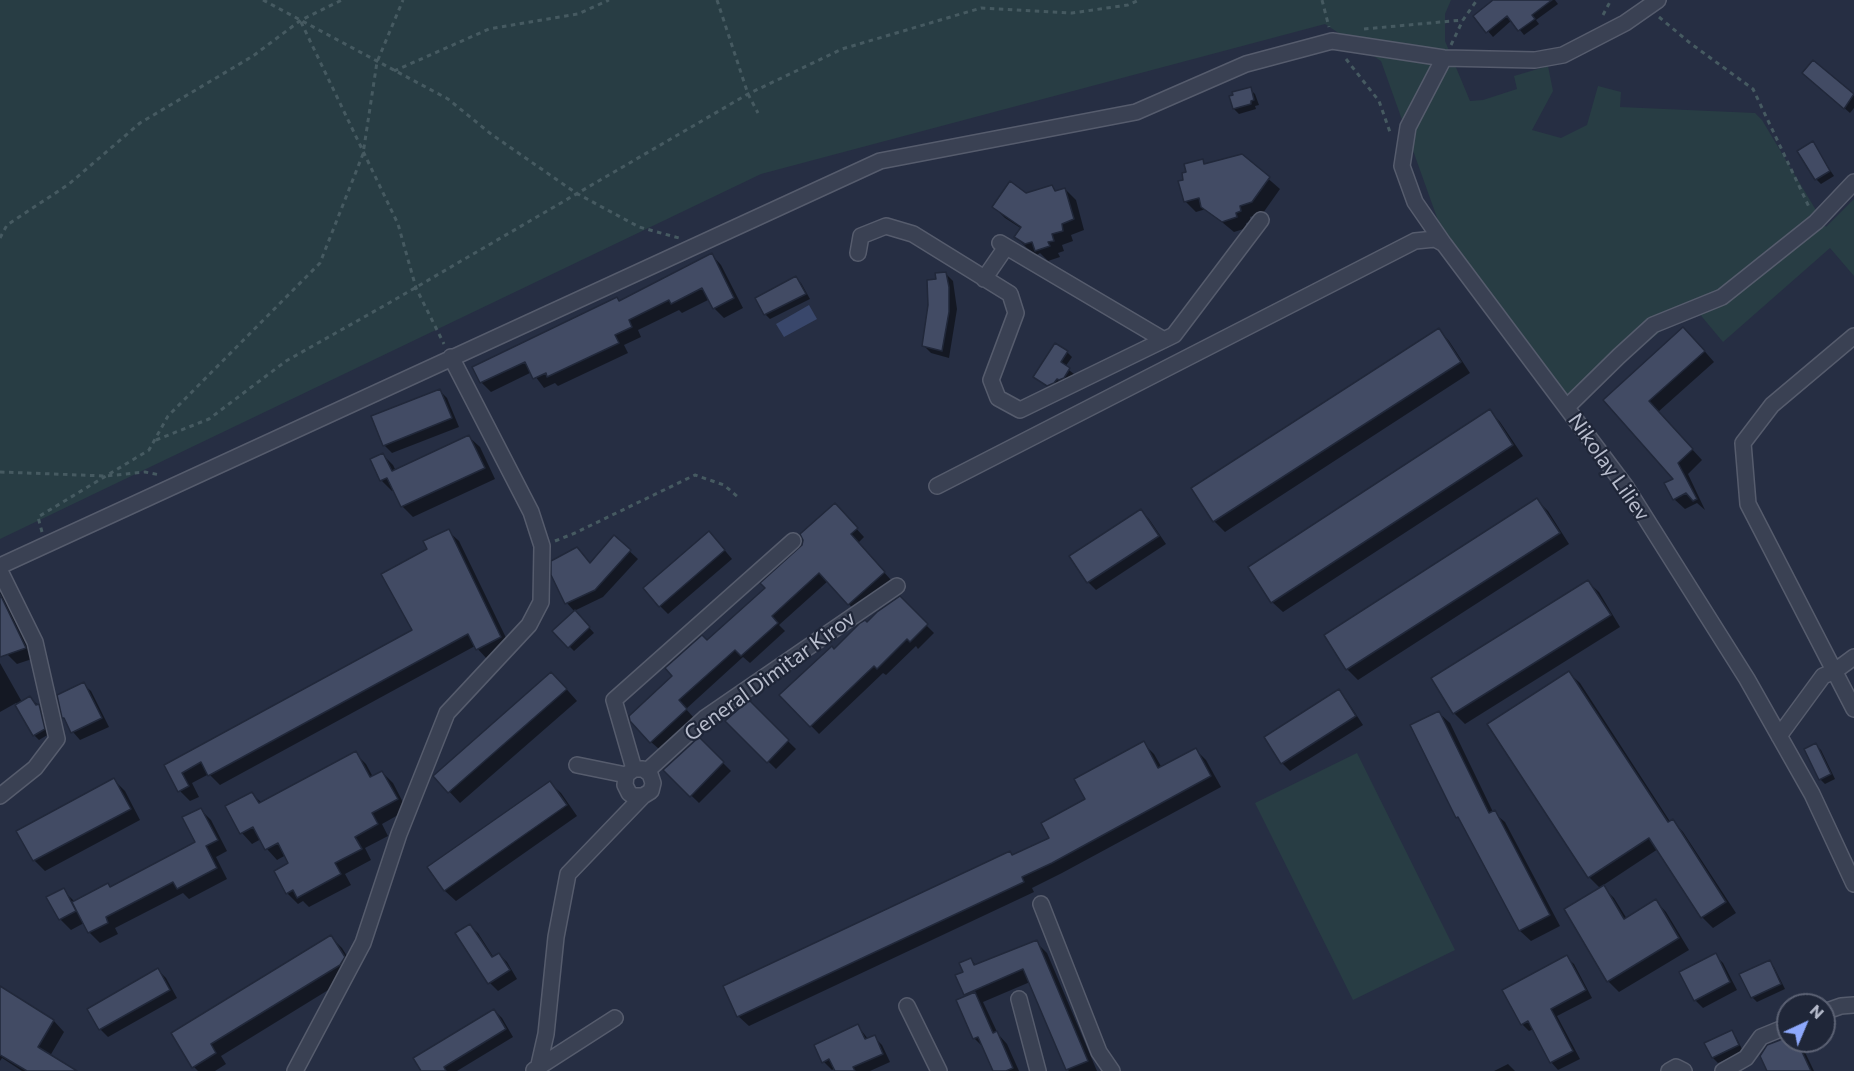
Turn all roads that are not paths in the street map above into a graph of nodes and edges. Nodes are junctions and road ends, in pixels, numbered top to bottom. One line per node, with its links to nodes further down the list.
1 (1653, 4): 2 (street)
2 (1444, 58): 5 (street, Nikolay Liliev); 10 (street)
3 (1854, 182): 12 (street)
4 (1261, 220): 9 (street)
5 (1444, 244): 12 (street, Nikolay Liliev); 13 (street)
6 (858, 253): 7 (street)
7 (984, 279): 9 (street); 11 (street)
8 (1854, 336): 20 (street)
9 (1164, 340): 11 (street)
10 (451, 357): 16 (street); 37 (street)
11 (1074, 384): 13 (street)
12 (1567, 407): 22 (street, Nikolay Liliev)
13 (1086, 409): 14 (street)
14 (937, 486)
15 (794, 541): 24 (street)
16 (0, 566)
17 (0, 571): 25 (street)
18 (897, 586): 24 (street, General Dimitar Kirov)
19 (1854, 657): 20 (street)
20 (1835, 671): 21 (street); 22 (street)
21 (1854, 709)
22 (1779, 736): 28 (street, Nikolay Liliev)
23 (577, 765): 24 (street)
24 (633, 776): 26 (street); 26 (street); 27 (street)
25 (0, 796)
26 (643, 796): 27 (street)
27 (626, 814): 36 (street)
28 (1854, 884)
29 (1041, 904): 40 (street)
30 (1019, 999): 39 (street)
31 (1854, 1005): 33 (street)
32 (907, 1006): 38 (street)
33 (1836, 1008)
34 (615, 1018): 36 (street)
35 (1776, 1031): 43 (street)
36 (534, 1070)
37 (295, 1071)
38 (939, 1071)
39 (1038, 1071)
40 (1112, 1071)
41 (1669, 1071): 42 (street)
42 (1684, 1071)
43 (1723, 1071)

